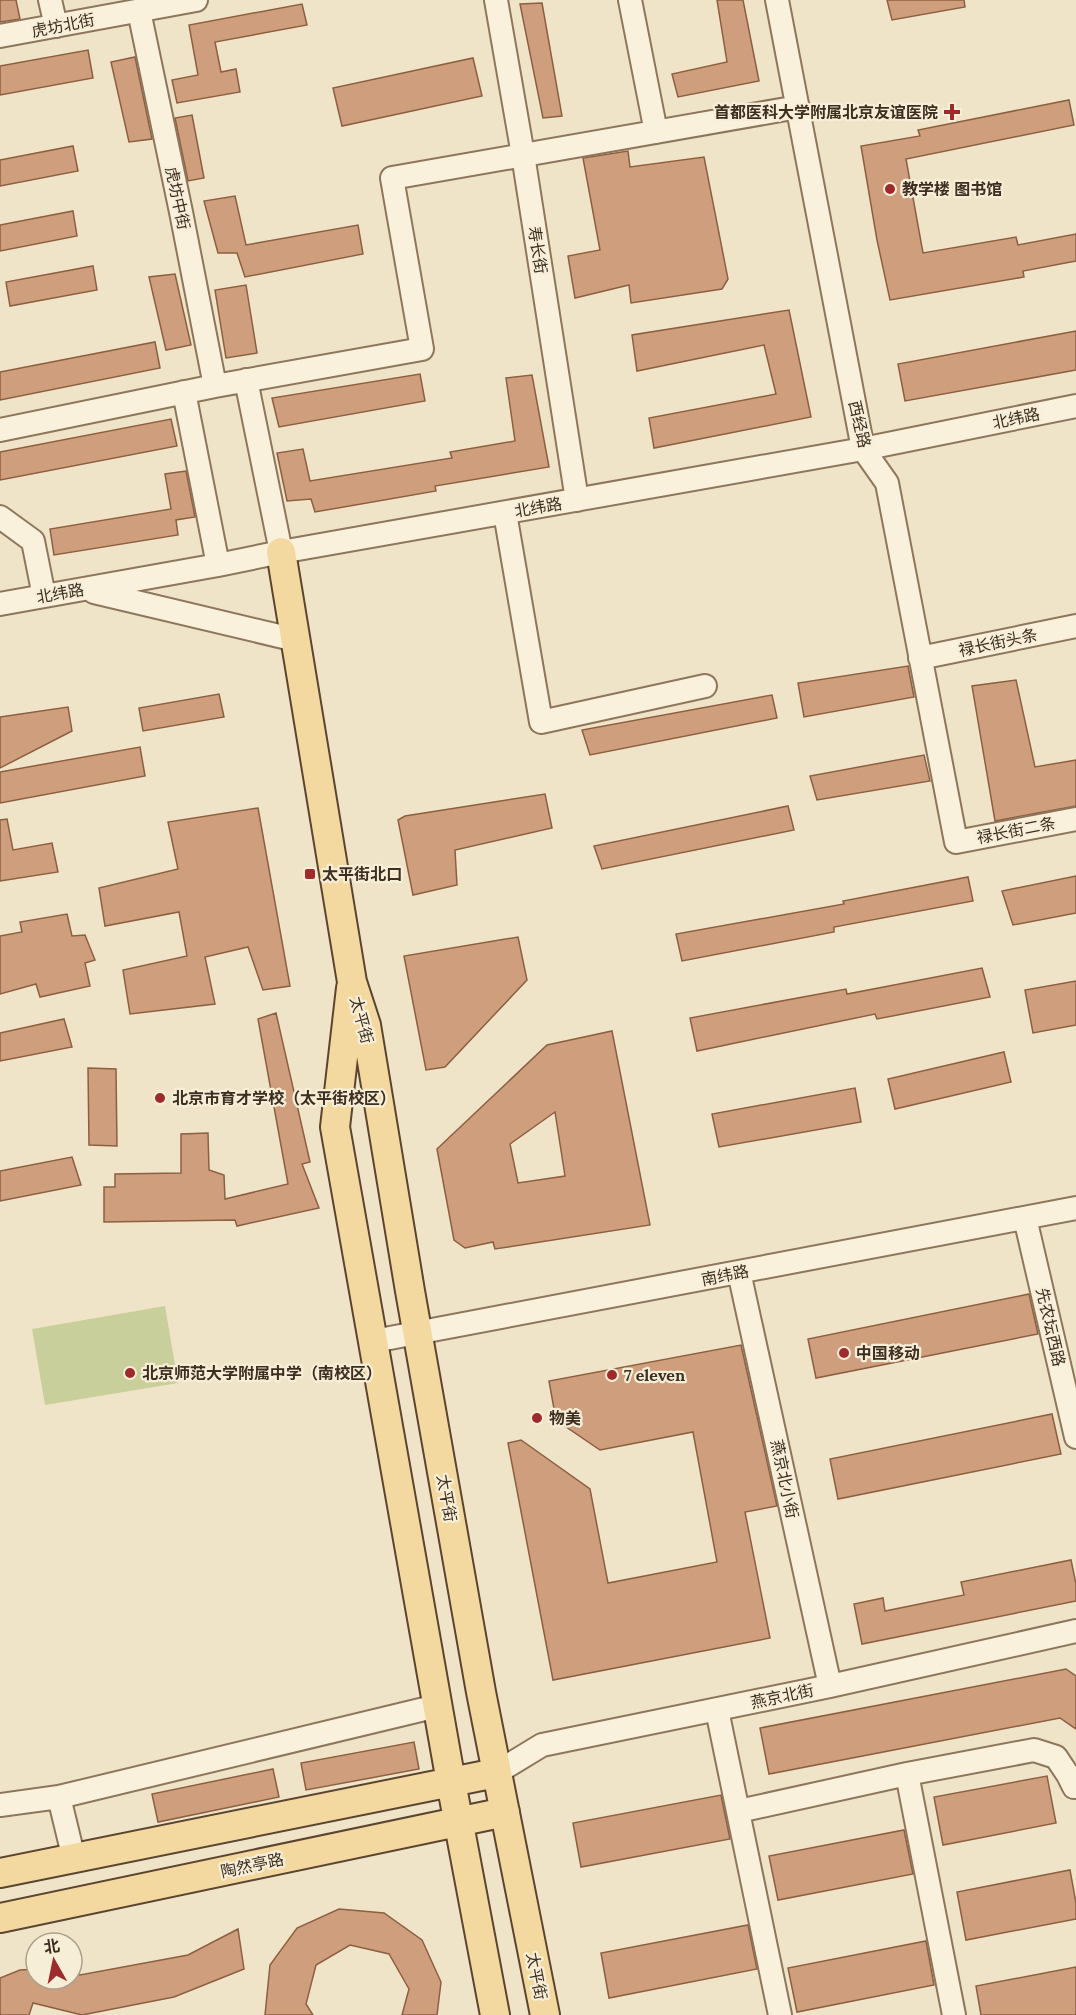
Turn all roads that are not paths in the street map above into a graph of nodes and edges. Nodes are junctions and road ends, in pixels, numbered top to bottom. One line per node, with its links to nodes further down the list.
1 (50, 0): 7 (street)
2 (196, 0): 6 (street, 虎坊北街)
3 (496, 0): 11 (street, 寿长街)
4 (630, 0): 10 (street)
5 (777, 0): 9 (street, 西经路)
6 (139, 10): 7 (street, 虎坊北街); 13 (street, 虎坊中街)
7 (56, 26): 8 (street, 虎坊北街)
8 (0, 36)
9 (798, 107): 10 (street); 17 (street, 西经路)
10 (656, 132): 11 (street)
11 (523, 155): 12 (street); 18 (street, 寿长街)
12 (246, 380): 13 (street); 21 (street)
13 (215, 386): 14 (street)
14 (183, 392): 16 (street); 22 (street)
15 (1076, 406): 17 (street, 北纬路)
16 (0, 430)
17 (863, 449): 18 (street, 北纬路); 28 (street, 西经路)
18 (578, 500): 19 (street, 北纬路)
19 (505, 513): 21 (street, 北纬路); 29 (street)
20 (0, 517): 24 (street)
21 (281, 552): 22 (street, 北纬路); 27 (main road, 太平街)
22 (218, 565): 23 (street, 北纬路)
23 (83, 589): 24 (street, 北纬路); 27 (street)
24 (44, 596): 25 (street, 北纬路)
25 (0, 604)
26 (1076, 626): 28 (street, 禄长街头条)
27 (296, 640): 32 (main road, 太平街)
28 (920, 658): 31 (street, 西经路)
29 (705, 686)
30 (1076, 819): 31 (street, 禄长街二条)
31 (956, 842)
32 (352, 982): 36 (main road, 太平街); 37 (main road, 太平街)
33 (1076, 1208): 34 (street, 南纬路)
34 (1025, 1218): 35 (street, 南纬路); 38 (street, 先农坛西路)
35 (739, 1272): 36 (street, 南纬路); 41 (street, 燕京北小街)
36 (417, 1333): 37 (street, 南纬路); 44 (main road, 太平街)
37 (374, 1341): 42 (main road, 太平街)
38 (1073, 1409): 39 (street, 先农坛西路)
39 (1076, 1437)
40 (1075, 1632): 41 (street, 燕京北街)
41 (830, 1686): 43 (street, 燕京北街)
42 (437, 1706): 46 (main road, 太平街); 48 (street)
43 (717, 1710): 44 (street, 燕京北街); 50 (street)
44 (496, 1773): 46 (main road); 51 (main road, 太平街)
45 (907, 1774): 47 (street); 50 (street); 59 (street)
46 (451, 1782): 52 (main road, 太平街); 53 (main road)
47 (1076, 1787)
48 (59, 1797): 49 (street); 53 (street)
49 (0, 1805)
50 (739, 1811): 58 (street)
51 (505, 1812): 52 (main road, 陶然亭路); 57 (main road, 太平街)
52 (459, 1821): 55 (main road, 陶然亭路); 56 (main road, 太平街)
53 (74, 1859): 54 (main road)
54 (0, 1873)
55 (0, 1918)
56 (495, 2015)
57 (544, 2015)
58 (780, 2015)
59 (954, 2015)

